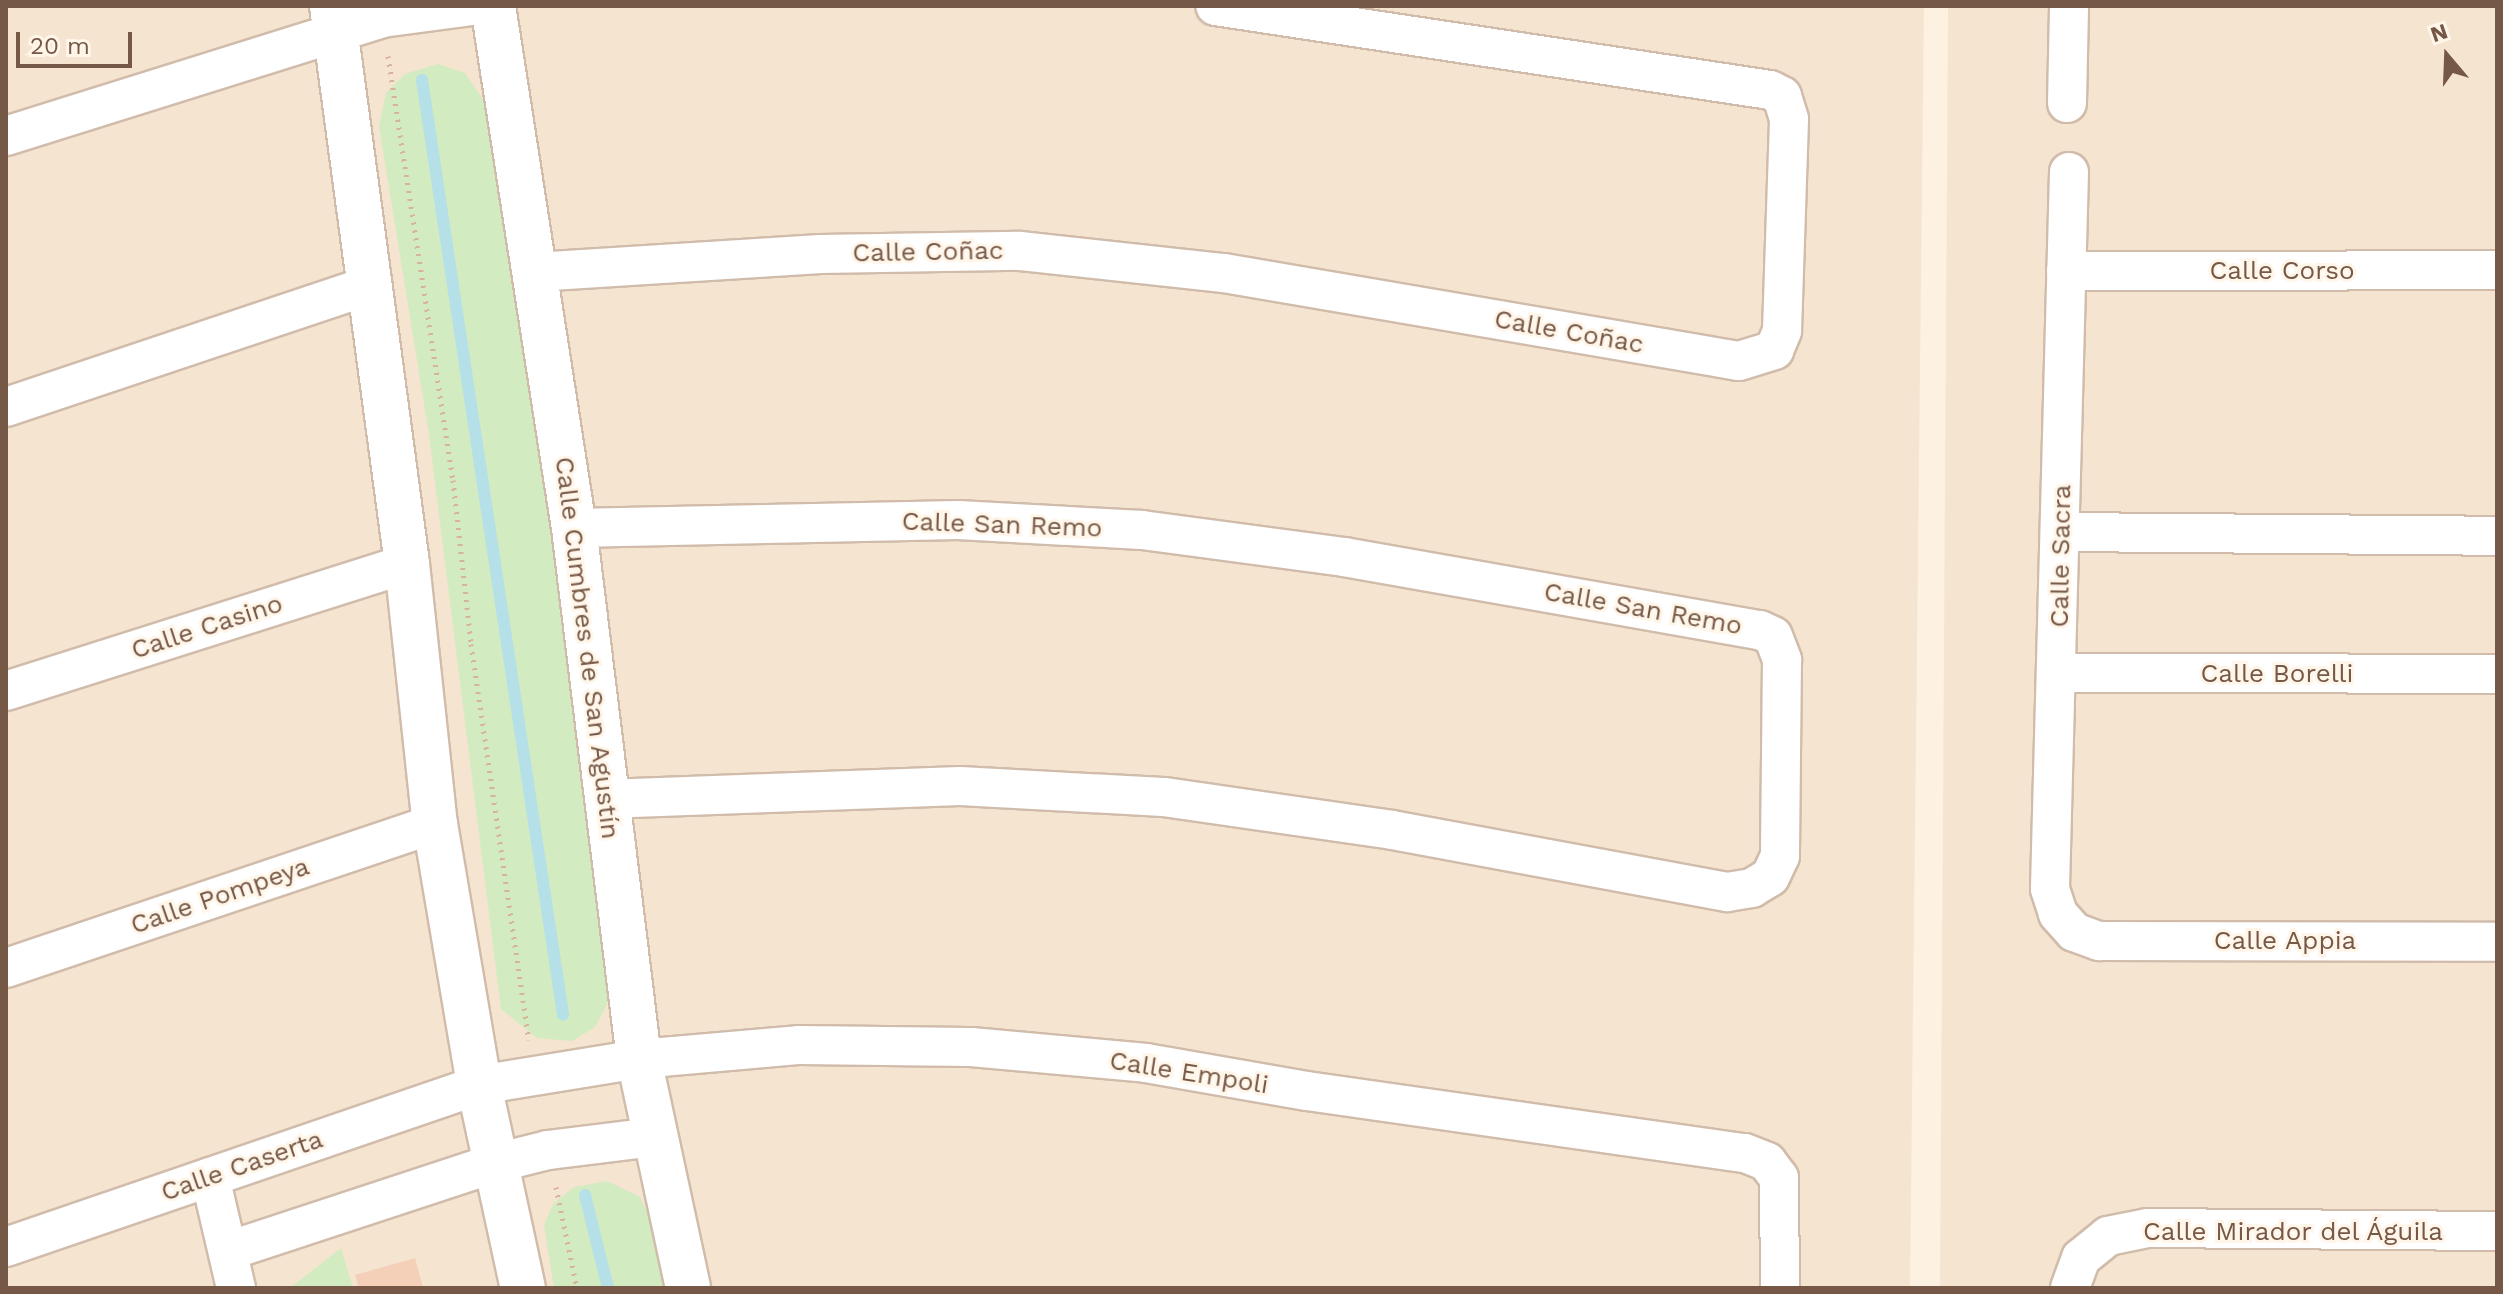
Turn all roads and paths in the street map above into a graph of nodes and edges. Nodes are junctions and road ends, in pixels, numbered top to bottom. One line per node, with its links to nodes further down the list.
1 (472, 6): 5 (street)
2 (493, 6): 12 (street, Calle Cumbres de San Agustín)
3 (1215, 6): 12 (street, Calle Coñac)
4 (2069, 6): 7 (street)
5 (382, 18): 6 (street); 28 (path)
6 (334, 19): 8 (street); 13 (street)
7 (2067, 103)
8 (6, 136)
9 (2069, 172): 11 (street, Calle Sacra)
10 (2497, 270): 11 (street, Calle Corso)
11 (2066, 271): 16 (street, Calle Sacra)
12 (535, 272): 15 (street, Calle Cumbres de San Agustín)
13 (368, 286): 14 (street); 18 (street)
14 (6, 407)
15 (574, 528): 22 (street, Calle Cumbres de San Agustín); 22 (street, Calle San Remo)
16 (2061, 532): 17 (street); 19 (street, Calle Sacra)
17 (2497, 536)
18 (407, 564): 21 (street, Calle Casino); 23 (street)
19 (2058, 673): 20 (street, Calle Borelli); 24 (street, Calle Sacra)
20 (2497, 674)
21 (6, 691)
22 (605, 799): 27 (street, Calle Cumbres de San Agustín)
23 (435, 824): 26 (street, Calle Pompeya); 29 (street)
24 (2074, 932): 25 (street, Calle Appia)
25 (2497, 942)
26 (6, 968)
27 (639, 1059): 28 (street, Calle Empoli); 30 (street, Calle Cumbres de San Agustín); 41 (street, Calle Empoli)
28 (535, 1075): 29 (street, Calle Empoli)
29 (479, 1085): 32 (street); 33 (street, Calle Caserta)
30 (654, 1137): 31 (street); 40 (street, Calle Cumbres de San Agustín)
31 (548, 1150): 32 (street); 39 (path)
32 (496, 1163): 36 (street); 38 (street)
33 (210, 1177): 35 (street, Calle Caserta); 36 (street)
34 (2497, 1231): 42 (street, Calle Mirador del Águila)
35 (6, 1247)
36 (228, 1251): 37 (street)
37 (236, 1288)
38 (523, 1288)
39 (577, 1288)
40 (688, 1288)
41 (1780, 1288)
42 (2070, 1288)

